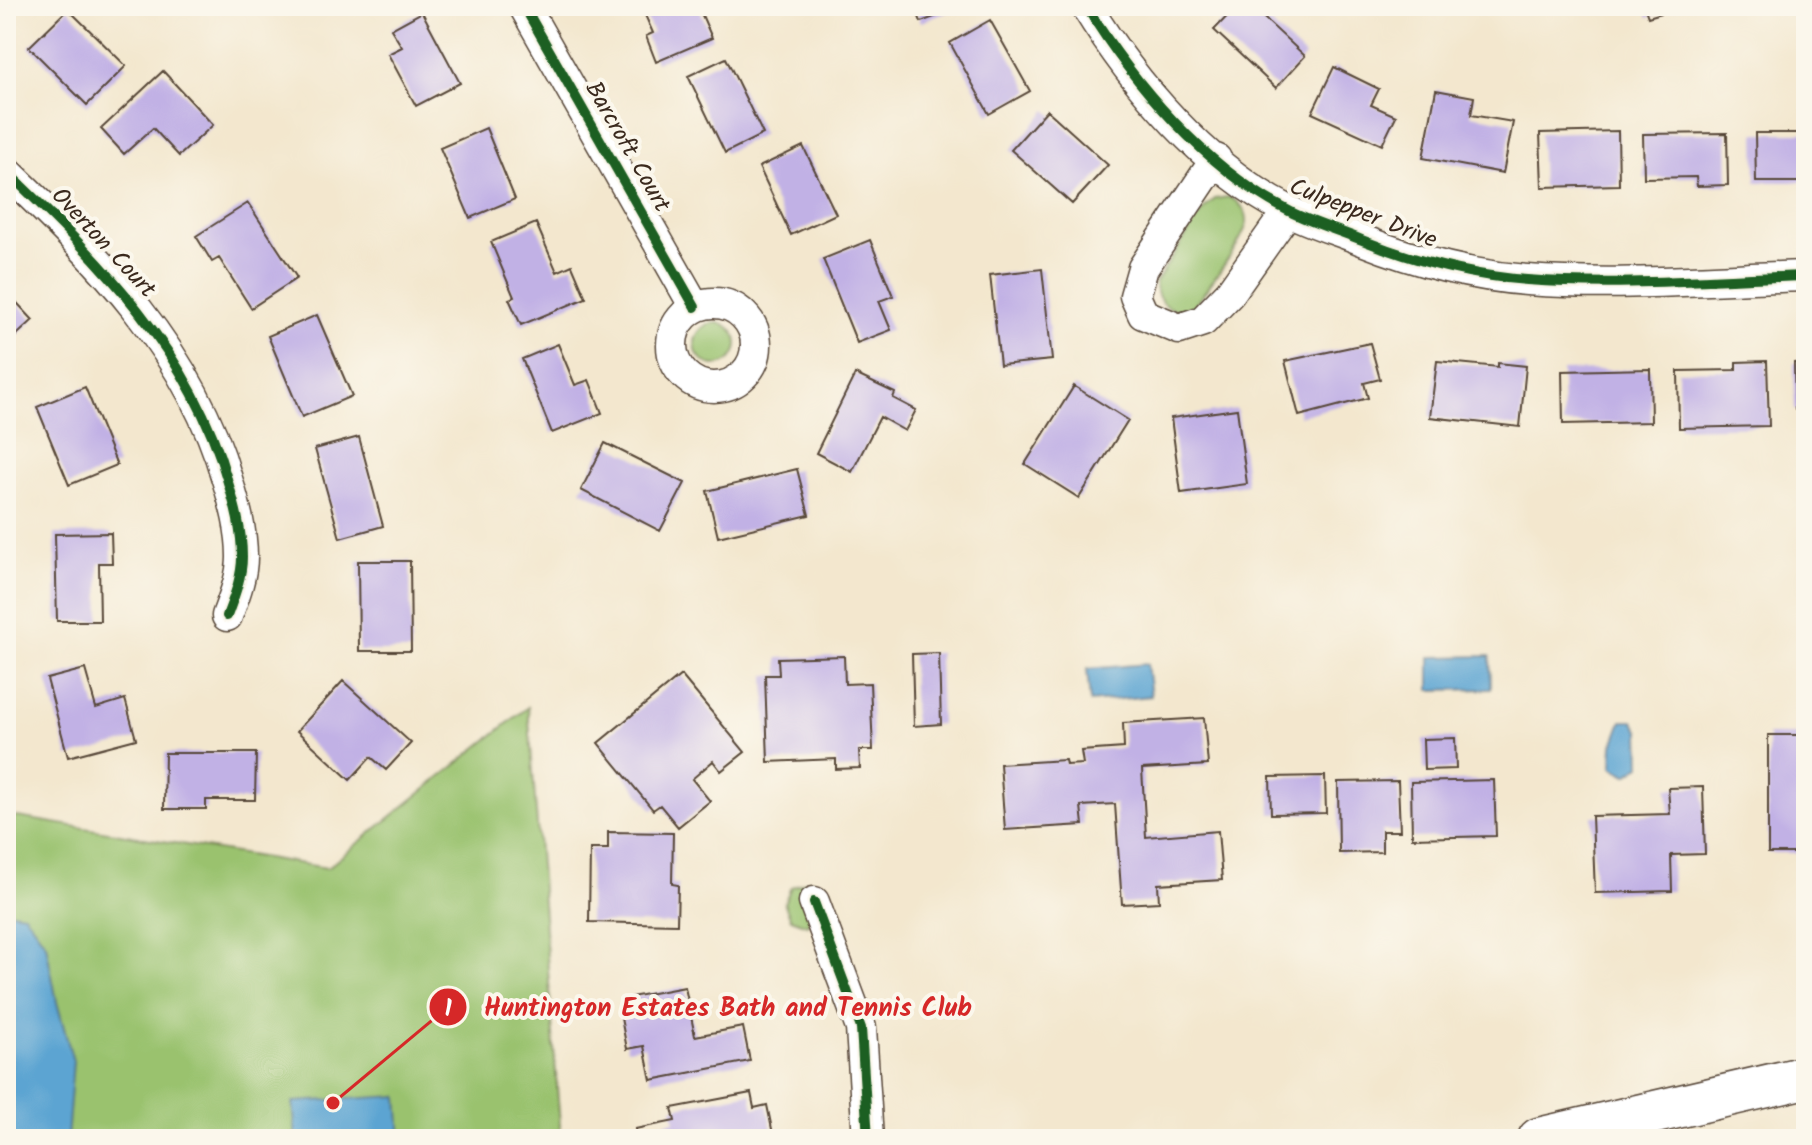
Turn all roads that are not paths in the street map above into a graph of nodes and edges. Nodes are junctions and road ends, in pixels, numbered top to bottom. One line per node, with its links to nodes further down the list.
1 (524, 6): 7 (street, Barcroft Court)
2 (1086, 6): 3 (street, Culpepper Drive)
3 (1216, 159): 5 (street, Culpepper Drive); 5 (street)
4 (6, 171): 8 (street, Overton Court)
5 (1288, 211): 6 (street, Culpepper Drive)
6 (1806, 276)
7 (695, 307)
8 (227, 616)
9 (814, 902): 11 (street)
10 (1806, 1077): 12 (main road)
11 (868, 1139)
12 (1539, 1139)

